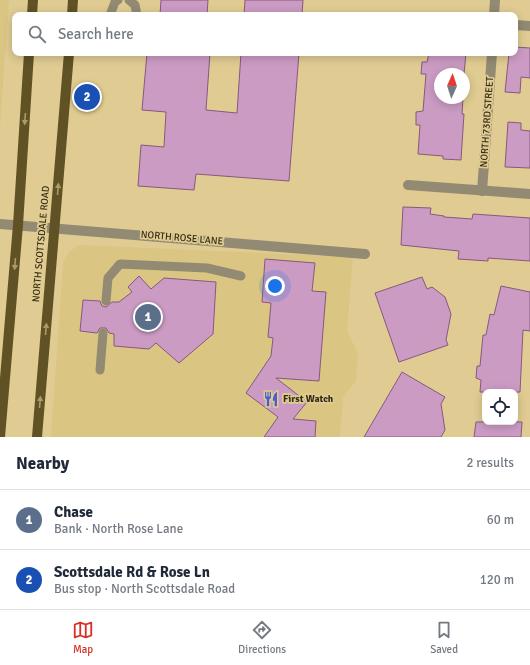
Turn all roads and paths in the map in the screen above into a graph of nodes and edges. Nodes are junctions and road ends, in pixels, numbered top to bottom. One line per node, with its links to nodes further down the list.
1 (33, 0): 6 (main road)
2 (73, 0): 7 (main road)
3 (118, 0): 8 (lane)
4 (129, 0): 9 (lane)
5 (495, 0): 10 (street)
6 (32, 12)
7 (72, 12)
8 (111, 12)
9 (136, 12)
10 (494, 12)
11 (518, 25): 12 (street)
12 (530, 26)
13 (29, 56): 20 (main road, one-way to 20)
14 (69, 56): 21 (main road, NORTH SCOTTSDALE ROAD, one-way to 14)
15 (492, 56): 17 (street, NORTH 73RD STREET)
16 (408, 185): 17 (street)
17 (482, 191): 18 (street)
18 (530, 194)
19 (0, 224): 20 (street, NORTH ROSE LANE)
20 (18, 225): 21 (street, NORTH ROSE LANE); 27 (main road, one-way to 27)
21 (54, 228): 22 (street, NORTH ROSE LANE); 28 (main road, NORTH SCOTTSDALE ROAD, one-way to 21)
22 (365, 254)
23 (241, 276): 24 (lane)
24 (106, 302)
25 (103, 333): 26 (lane)
26 (100, 370)
27 (0, 437)
28 (37, 437)

